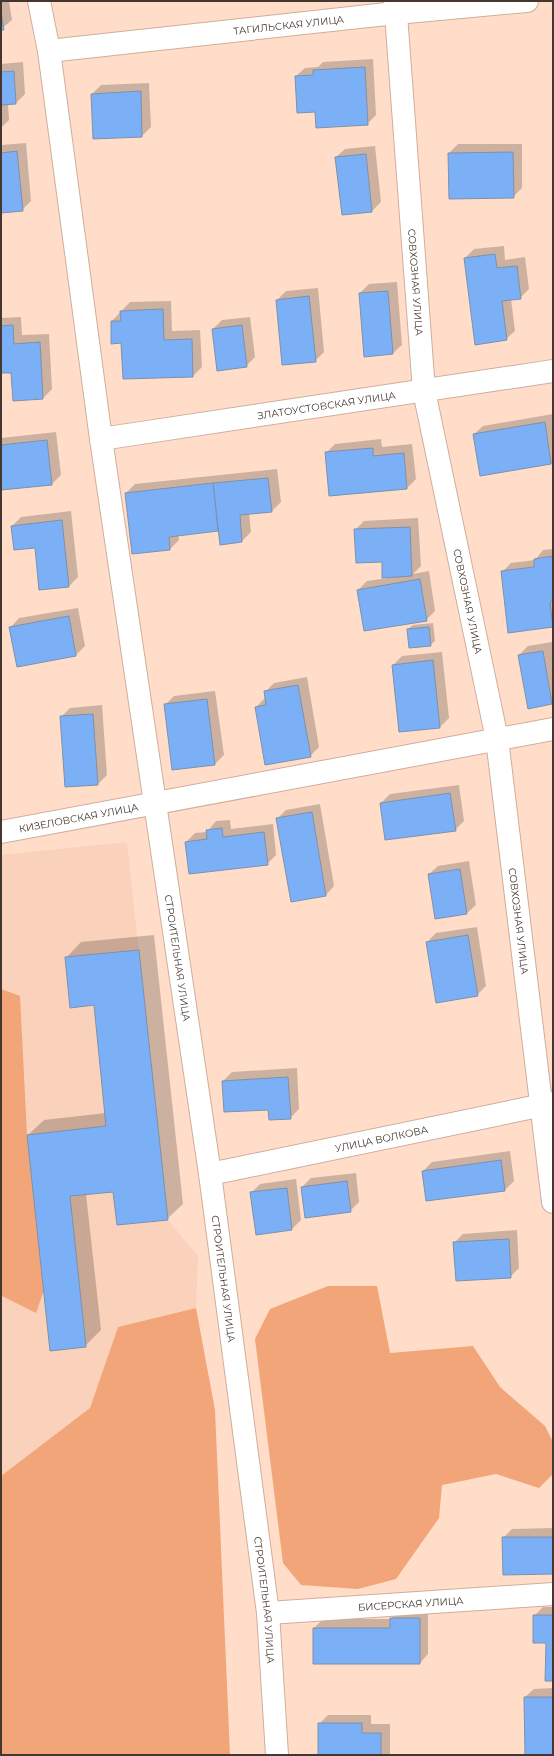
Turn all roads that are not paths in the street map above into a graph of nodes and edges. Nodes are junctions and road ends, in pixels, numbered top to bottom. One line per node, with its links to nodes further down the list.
1 (40, 1): 4 (street, СТРОИТЕЛЬНАЯ УЛИЦА)
2 (527, 1): 3 (street, ТАГИЛЬСКАЯ УЛИЦА)
3 (395, 7): 4 (street, ТАГИЛЬСКАЯ УЛИЦА); 6 (street, СОВХОЗНАЯ УЛИЦА)
4 (49, 51): 7 (street, СТРОИТЕЛЬНАЯ УЛИЦА)
5 (553, 371): 6 (street, ЗЛАТОУСТОВСКАЯ УЛИЦА)
6 (424, 391): 7 (street, ЗЛАТОУСТОВСКАЯ УЛИЦА); 9 (street, СОВХОЗНАЯ УЛИЦА)
7 (101, 439): 10 (street, СТРОИТЕЛЬНАЯ УЛИЦА)
8 (553, 729): 9 (street, КИЗЕЛОВСКАЯ УЛИЦА)
9 (497, 739): 10 (street, КИЗЕЛОВСКАЯ УЛИЦА); 12 (street, СОВХОЗНАЯ УЛИЦА)
10 (155, 804): 11 (street, КИЗЕЛОВСКАЯ УЛИЦА); 13 (street, СТРОИТЕЛЬНАЯ УЛИЦА)
11 (1, 832)
12 (547, 1104): 13 (street, УЛИЦА ВОЛКОВА); 14 (street, СОВХОЗНАЯ УЛИЦА)
13 (210, 1174): 16 (street, СТРОИТЕЛЬНАЯ УЛИЦА)
14 (553, 1202)
15 (553, 1594): 16 (street, БИСЕРСКАЯ УЛИЦА)
16 (268, 1613): 17 (street, СТРОИТЕЛЬНАЯ УЛИЦА)
17 (277, 1755)

